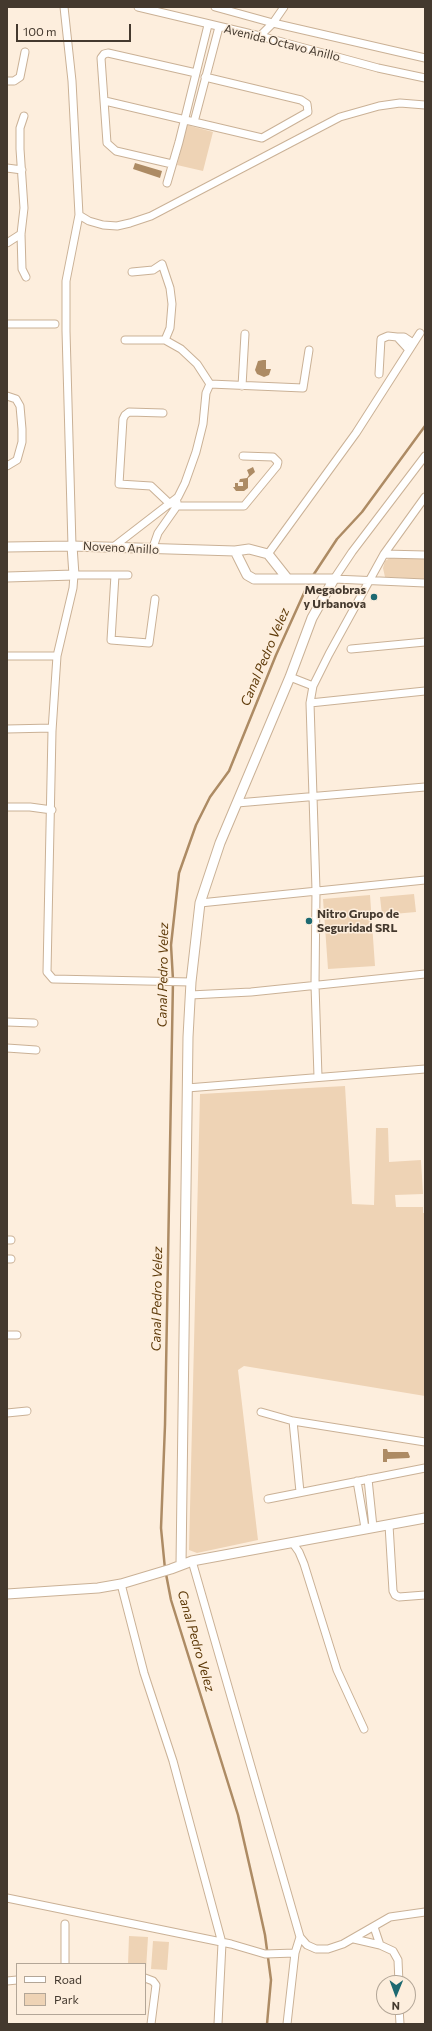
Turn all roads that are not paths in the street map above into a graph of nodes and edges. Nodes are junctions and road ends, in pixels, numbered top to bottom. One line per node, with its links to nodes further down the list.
1 (64, 7): 24 (street)
2 (138, 7): 6 (street, Avenida Octavo Anillo)
3 (215, 7): 5 (street, Avenida Octavo Anillo)
4 (284, 7): 5 (street)
5 (274, 23): 8 (street); 10 (street, Avenida Octavo Anillo)
6 (208, 25): 7 (street, Avenida Octavo Anillo); 11 (street)
7 (219, 27): 8 (street, Avenida Octavo Anillo); 12 (street)
8 (260, 36): 13 (street, Avenida Octavo Anillo)
9 (25, 52): 14 (street)
10 (425, 58)
11 (196, 73): 15 (street); 18 (street)
12 (205, 77): 19 (street); 19 (street)
13 (425, 78)
14 (7, 81)
15 (105, 101): 18 (street); 20 (street)
16 (425, 105): 24 (street)
17 (24, 116): 22 (street)
18 (184, 120): 19 (street); 20 (street)
19 (194, 122)
20 (172, 164): 23 (street)
21 (7, 168): 22 (street)
22 (22, 170): 25 (street)
23 (166, 183)
24 (79, 215): 47 (street)
25 (21, 234): 26 (street); 28 (street)
26 (7, 243)
27 (132, 272): 34 (street)
28 (26, 277)
29 (7, 324): 30 (street)
30 (55, 324)
31 (420, 333): 35 (street)
32 (244, 334): 39 (street)
33 (125, 340): 34 (street)
34 (164, 340): 38 (street)
35 (411, 346): 37 (street); 52 (street)
36 (309, 350): 39 (street)
37 (379, 374)
38 (210, 384): 39 (street); 46 (street)
39 (242, 386)
40 (7, 396): 44 (street)
41 (163, 413): 46 (street)
42 (243, 456): 46 (street)
43 (425, 456): 60 (street)
44 (7, 466)
45 (425, 497): 53 (street)
46 (174, 505): 49 (street); 50 (street)
47 (72, 546): 48 (street, Noveno Anillo); 49 (street, Noveno Anillo); 55 (street)
48 (7, 547)
49 (112, 548): 50 (street, Noveno Anillo)
50 (152, 550): 51 (street, Noveno Anillo)
51 (235, 551): 52 (street, Noveno Anillo); 59 (street)
52 (268, 554): 59 (street)
53 (384, 554): 54 (street); 61 (street)
54 (425, 555)
55 (74, 575): 56 (street); 58 (street); 67 (street)
56 (115, 575): 57 (street); 63 (street)
57 (128, 575)
58 (7, 577)
59 (287, 578): 60 (street)
60 (334, 579): 61 (street); 68 (street)
61 (370, 580): 62 (street); 69 (street)
62 (425, 583)
63 (155, 599)
64 (425, 642): 65 (street)
65 (351, 649)
66 (7, 656): 67 (street)
67 (57, 656): 72 (street)
68 (290, 677): 69 (street); 76 (street)
69 (313, 686): 71 (street)
70 (425, 692): 71 (street)
71 (310, 703): 75 (street)
72 (52, 728): 73 (street); 78 (street)
73 (7, 729)
74 (425, 787): 75 (street)
75 (314, 796): 76 (street); 80 (street)
76 (237, 803): 81 (street)
77 (7, 807): 78 (street)
78 (52, 810): 83 (street)
79 (425, 880): 80 (street)
80 (316, 890): 81 (street); 84 (street)
81 (200, 903): 83 (street)
82 (425, 974): 84 (street)
83 (187, 982): 85 (street)
84 (315, 985): 85 (street); 91 (street)
85 (190, 995): 92 (street)
86 (7, 1022): 87 (street)
87 (34, 1023)
88 (7, 1048): 89 (street)
89 (36, 1050)
90 (425, 1070): 91 (street)
91 (318, 1076): 92 (street)
92 (187, 1088): 110 (street)
93 (7, 1335): 94 (street)
94 (17, 1335)
95 (27, 1411): 97 (street)
96 (261, 1412): 98 (street)
97 (7, 1413)
98 (293, 1422): 99 (street); 103 (street)
99 (425, 1442)
100 (425, 1468): 101 (street)
101 (368, 1479): 102 (street); 107 (street)
102 (357, 1481): 103 (street); 107 (street)
103 (300, 1492): 104 (street)
104 (268, 1499)
105 (425, 1518): 106 (street)
106 (389, 1525): 107 (street); 113 (street)
107 (369, 1527): 108 (street)
108 (292, 1542): 109 (street); 114 (street)
109 (192, 1561): 110 (street); 119 (street)
110 (181, 1564): 111 (street)
111 (121, 1584): 112 (street); 121 (street)
112 (7, 1594)
113 (425, 1594)
114 (364, 1729)
115 (7, 1898): 121 (street)
116 (425, 1912): 118 (street)
117 (65, 1924): 124 (street)
118 (374, 1927): 120 (street); 122 (street)
119 (300, 1937): 120 (street); 123 (street)
120 (354, 1939): 122 (street)
121 (222, 1943): 123 (street); 128 (street)
122 (380, 1945): 125 (street)
123 (296, 1953): 129 (street)
124 (65, 1963)
125 (399, 1975)
126 (146, 1978): 127 (street)
127 (150, 2024)
128 (218, 2024)
129 (287, 2024)

